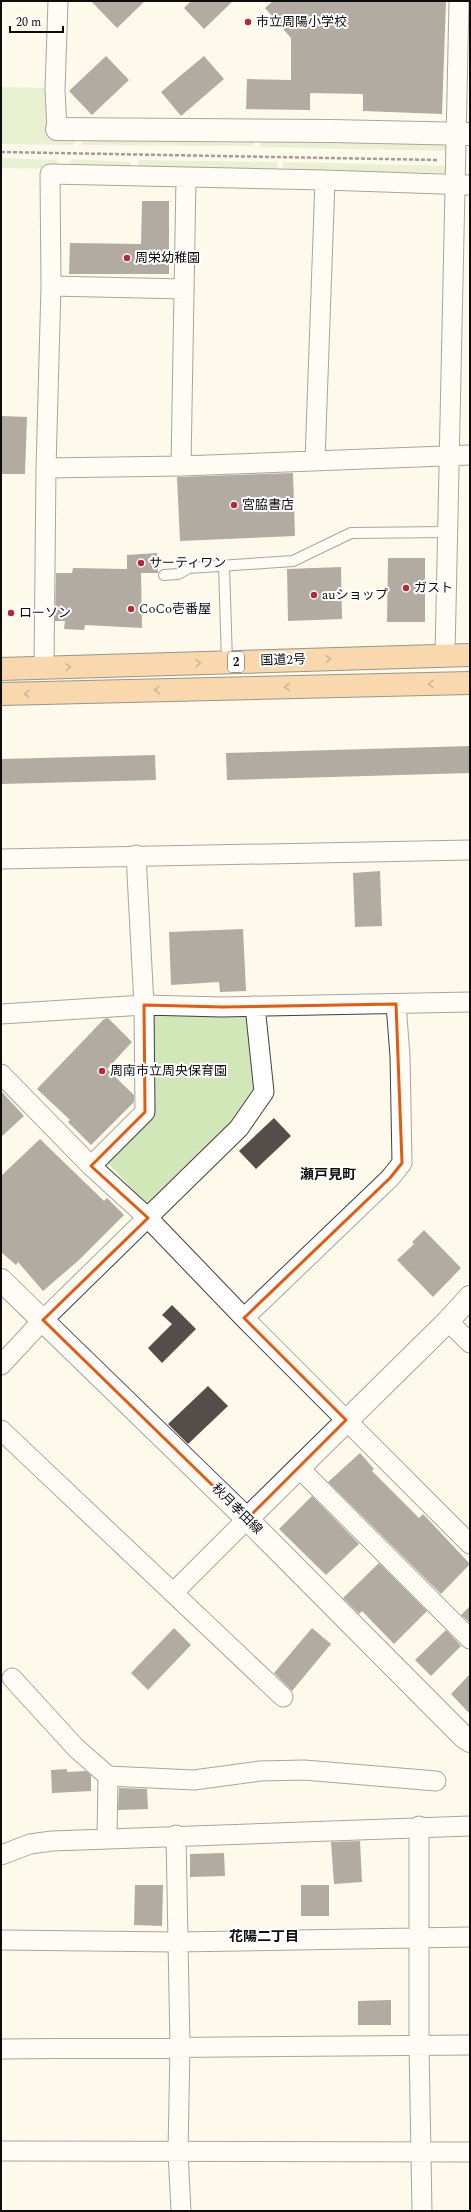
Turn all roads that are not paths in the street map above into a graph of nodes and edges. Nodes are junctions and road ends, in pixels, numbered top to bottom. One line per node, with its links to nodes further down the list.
1 (58, 1): 3 (street)
2 (462, 8): 4 (street)
3 (57, 129): 4 (street)
4 (463, 134): 7 (street)
5 (186, 178): 6 (street); 8 (street); 9 (street)
6 (325, 180): 7 (street); 12 (street)
7 (463, 185): 10 (street)
8 (51, 286): 9 (street); 14 (street)
9 (184, 289): 13 (street)
10 (448, 455): 11 (street); 12 (street); 15 (street)
11 (470, 455)
12 (315, 461): 13 (street)
13 (182, 466): 14 (street)
14 (46, 468): 21 (street)
15 (447, 532): 16 (lane); 18 (street)
16 (224, 566): 17 (lane); 20 (lane)
17 (164, 575)
18 (445, 655): 19 (highway, 国道2号 / 2); 20 (highway, 国道2号 / 2, one-way to 18)
19 (470, 655)
20 (227, 662): 21 (highway, 国道2号 / 2, one-way to 20)
21 (44, 668): 22 (highway, 国道2号 / 2)
22 (1, 669)
23 (470, 683): 24 (highway, 国道2号 / 2, one-way to 24)
24 (1, 694)
25 (470, 850): 26 (street)
26 (136, 855): 27 (street); 30 (street)
27 (1, 859)
28 (470, 1002): 29 (street)
29 (396, 1004): 31 (street); 38 (street)
30 (144, 1005): 31 (street); 32 (street); 34 (street)
31 (255, 1006): 35 (street)
32 (1, 1014)
33 (1, 1074): 34 (street)
34 (91, 1166): 35 (street)
35 (148, 1218): 38 (street); 39 (street)
36 (1, 1280): 39 (street, 秋月孝田線)
37 (470, 1297): 40 (street)
38 (244, 1318): 43 (street)
39 (43, 1320): 42 (street); 46 (street, 秋月孝田線)
40 (448, 1321): 41 (street); 43 (street)
41 (470, 1343)
42 (1, 1365)
43 (346, 1420): 45 (street); 47 (street)
44 (1, 1430): 48 (street)
45 (300, 1469): 46 (street); 49 (street)
46 (247, 1519): 48 (street); 52 (street, 秋月孝田線)
47 (470, 1544)
48 (173, 1594): 51 (street)
49 (470, 1639)
50 (12, 1678): 53 (street)
51 (283, 1697)
52 (470, 1741)
53 (108, 1776): 54 (street); 58 (street)
54 (436, 1781)
55 (419, 1826): 56 (street); 57 (street); 60 (street)
56 (470, 1826)
57 (176, 1835): 58 (street); 63 (street)
58 (107, 1837): 59 (street)
59 (1, 1855)
60 (420, 1936): 61 (street); 63 (street); 64 (street)
61 (470, 1936)
62 (1, 1940): 63 (street)
63 (176, 1942): 66 (street)
64 (419, 2045): 65 (street); 66 (street); 70 (street)
65 (470, 2045)
66 (180, 2047): 67 (street); 69 (street)
67 (1, 2049)
68 (3, 2151): 69 (street)
69 (178, 2152): 70 (street); 72 (street)
70 (422, 2152): 71 (street); 73 (street)
71 (470, 2152)
72 (181, 2211)
73 (422, 2211)

